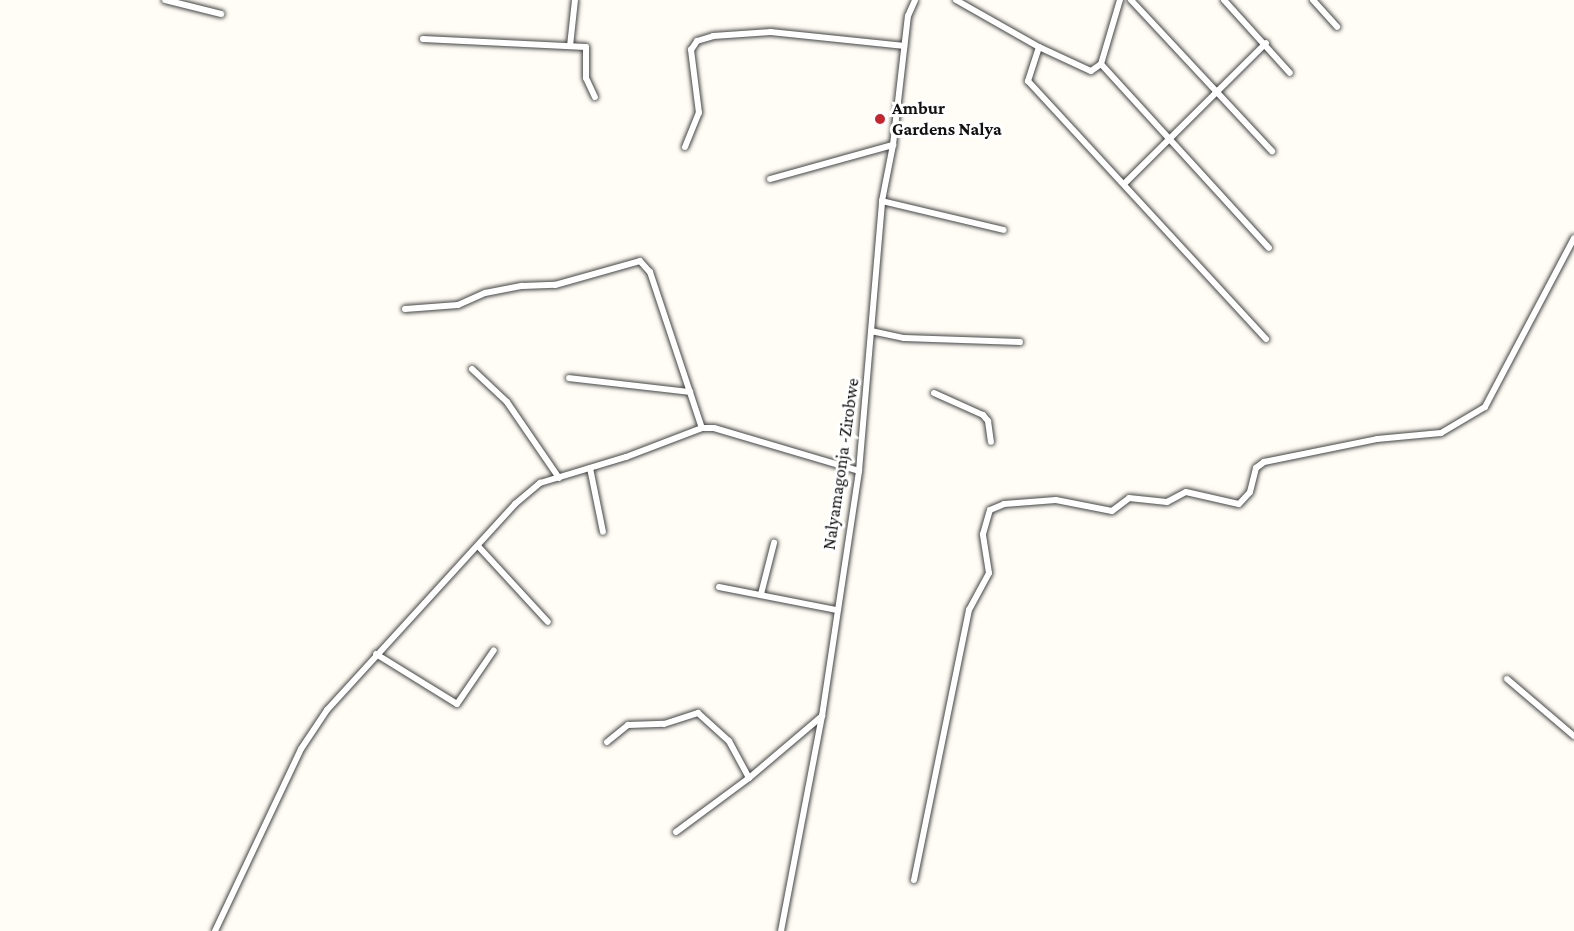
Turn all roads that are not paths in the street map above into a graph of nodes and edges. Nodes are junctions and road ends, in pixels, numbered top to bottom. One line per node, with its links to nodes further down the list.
1 (165, 0): 9 (street)
2 (575, 0): 13 (street)
3 (915, 0): 14 (street, Nalyamagonja -Zirobwe)
4 (956, 0): 15 (street)
5 (1120, 0): 16 (street)
6 (1131, 0): 18 (street)
7 (1224, 0): 12 (street)
8 (1313, 0): 10 (street)
9 (221, 14)
10 (1337, 27)
11 (423, 39): 13 (street)
12 (1266, 43): 17 (street); 18 (street)
13 (570, 46): 19 (street)
14 (904, 46): 21 (street, Nalyamagonja -Zirobwe); 22 (street)
15 (1039, 47): 16 (street); 25 (street)
16 (1101, 64): 20 (street)
17 (1290, 73)
18 (1218, 92): 20 (street); 23 (street)
19 (595, 97)
20 (1169, 138): 25 (street); 29 (street)
21 (893, 145): 24 (street); 26 (street, Nalyamagonja -Zirobwe)
22 (685, 147)
23 (1272, 151)
24 (770, 179)
25 (1124, 184): 32 (street)
26 (882, 201): 27 (street); 31 (street, Nalyamagonja -Zirobwe)
27 (1004, 230)
28 (1574, 238): 58 (street)
29 (1269, 248)
30 (405, 309): 36 (street)
31 (871, 331): 33 (street); 41 (street, Nalyamagonja -Zirobwe)
32 (1266, 339)
33 (1020, 342)
34 (472, 369): 42 (street)
35 (569, 378): 36 (street)
36 (690, 392): 38 (street)
37 (934, 393): 39 (street)
38 (702, 428): 40 (street); 41 (street)
39 (991, 442)
40 (590, 468): 42 (street); 43 (street)
41 (859, 471): 48 (street, Nalyamagonja -Zirobwe)
42 (559, 478): 45 (street)
43 (603, 532)
44 (774, 543): 47 (street)
45 (478, 546): 49 (street); 51 (street)
46 (719, 587): 47 (street)
47 (761, 594): 48 (street)
48 (836, 610): 53 (street, Nalyamagonja -Zirobwe)
49 (548, 622)
50 (494, 650): 51 (street)
51 (376, 654): 59 (street)
52 (1507, 679): 54 (street)
53 (822, 716): 56 (street); 60 (street, Nalyamagonja -Zirobwe)
54 (1574, 736)
55 (606, 742): 56 (street)
56 (749, 778): 57 (street)
57 (676, 832)
58 (914, 880)
59 (215, 931)
60 (781, 931)

